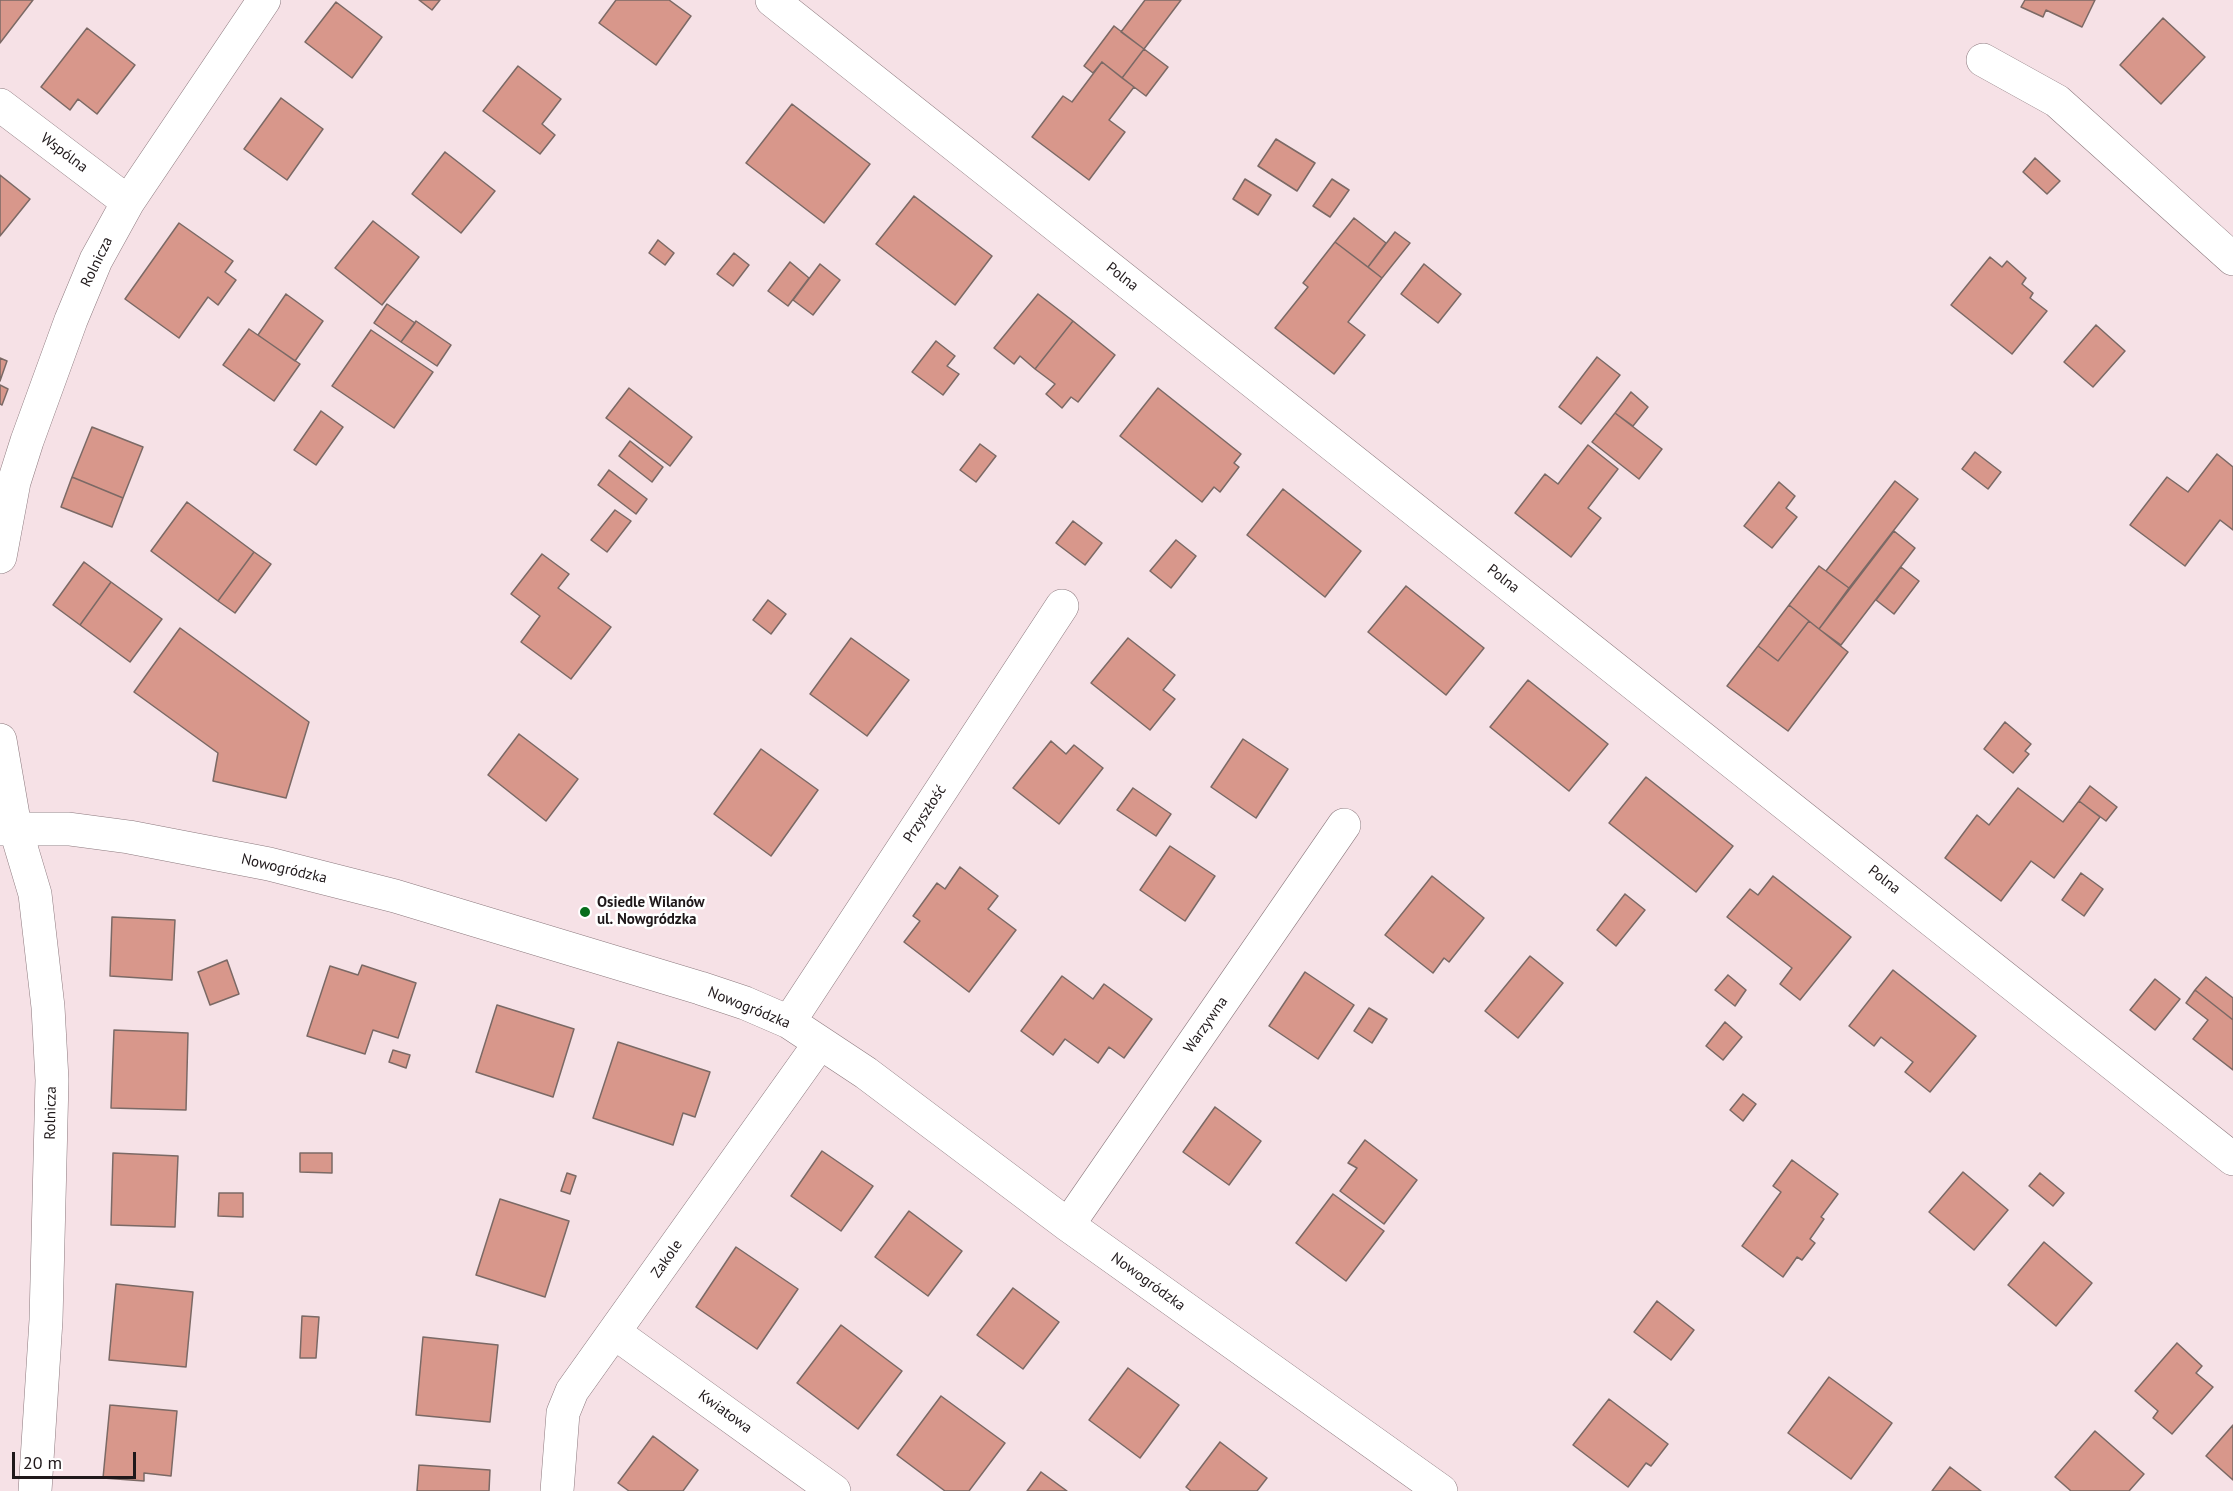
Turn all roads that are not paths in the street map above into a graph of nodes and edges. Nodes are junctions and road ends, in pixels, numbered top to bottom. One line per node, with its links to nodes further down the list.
1 (264, 0): 5 (street, Rolnicza)
2 (772, 0): 14 (street, Polna)
3 (1983, 60): 6 (street)
4 (0, 105): 5 (street, Wspólna)
5 (128, 202): 7 (street, Rolnicza)
6 (2233, 260)
7 (0, 557)
8 (1062, 606): 12 (street, Przyszłość)
9 (0, 740): 11 (street, Rolnicza)
10 (1344, 825): 15 (street, Warzywna)
11 (8, 828): 12 (street, Nowogródzka); 17 (street, Rolnicza)
12 (789, 1022): 13 (street, Nowogródzka)
13 (820, 1043): 15 (street, Nowogródzka); 16 (street, Zakole)
14 (2233, 1160)
15 (1068, 1225): 20 (street, Nowogródzka)
16 (615, 1333): 18 (street, Zakole); 19 (street, Kwiatowa)
17 (35, 1491)
18 (557, 1491)
19 (834, 1491)
20 (1442, 1491)

